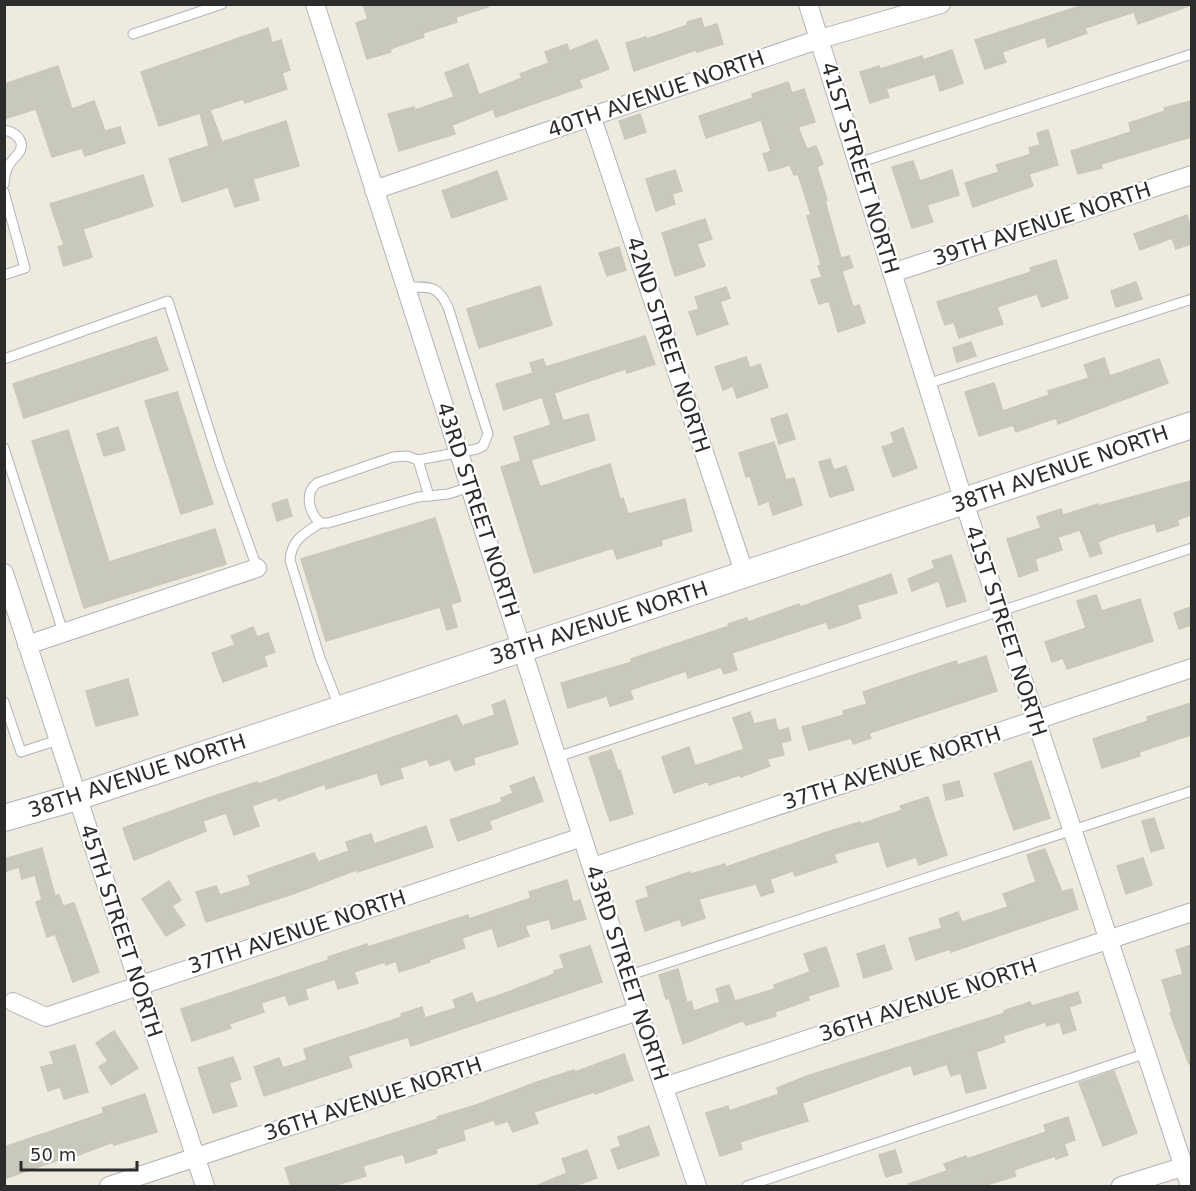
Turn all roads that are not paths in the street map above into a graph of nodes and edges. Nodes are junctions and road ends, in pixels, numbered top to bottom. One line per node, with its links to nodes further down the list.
1 (222, 4): 5 (lane)
2 (315, 4): 13 (street, 43RD STREET NORTH)
3 (808, 4): 6 (street, 41ST STREET NORTH)
4 (941, 4): 6 (street, 40TH AVENUE NORTH)
5 (133, 34)
6 (820, 39): 8 (street, 40TH AVENUE NORTH); 10 (street, 41ST STREET NORTH)
7 (1191, 54): 10 (lane)
8 (591, 116): 13 (street, 40TH AVENUE NORTH); 32 (street, 42ND STREET NORTH)
9 (6, 132): 12 (lane)
10 (858, 163): 15 (street, 41ST STREET NORTH)
11 (1191, 175): 15 (street, 39TH AVENUE NORTH)
12 (4, 184)
13 (374, 190): 17 (street, 43RD STREET NORTH)
14 (4, 192): 16 (lane)
15 (892, 273): 20 (street, 41ST STREET NORTH)
16 (4, 275)
17 (405, 287): 23 (street, 43RD STREET NORTH); 23 (lane)
18 (1191, 299): 20 (lane)
19 (4, 359): 30 (lane)
20 (927, 384): 27 (street, 41ST STREET NORTH)
21 (1191, 425): 27 (main road, 38TH AVENUE NORTH)
22 (4, 448): 34 (lane)
23 (460, 453): 24 (lane); 25 (street, 43RD STREET NORTH)
24 (418, 460): 26 (lane); 28 (lane)
25 (470, 487): 26 (lane); 36 (street, 43RD STREET NORTH)
26 (429, 496): 28 (lane)
27 (964, 502): 32 (main road, 38TH AVENUE NORTH); 33 (street, 41ST STREET NORTH)
28 (320, 523): 39 (lane)
29 (1191, 548): 33 (lane)
30 (257, 568): 34 (street)
31 (4, 573): 35 (street, 45TH STREET NORTH)
32 (745, 575): 36 (main road, 38TH AVENUE NORTH)
33 (1000, 612): 40 (street, 41ST STREET NORTH); 42 (lane)
34 (63, 632): 35 (street)
35 (27, 645): 41 (street, 45TH STREET NORTH)
36 (523, 648): 39 (main road, 38TH AVENUE NORTH); 42 (street, 43RD STREET NORTH)
37 (1191, 668): 40 (street, 37TH AVENUE NORTH)
38 (4, 702): 41 (lane)
39 (340, 709): 44 (main road, 38TH AVENUE NORTH)
40 (1036, 721): 46 (street, 41ST STREET NORTH); 48 (street, 37TH AVENUE NORTH)
41 (58, 740): 44 (street, 45TH STREET NORTH)
42 (557, 757): 47 (street, 43RD STREET NORTH)
43 (1191, 791): 46 (lane)
44 (77, 797): 45 (main road, 38TH AVENUE NORTH); 52 (street, 45TH STREET NORTH)
45 (4, 818)
46 (1073, 830): 50 (street, 41ST STREET NORTH); 51 (lane)
47 (582, 837): 48 (street, 43RD STREET NORTH); 52 (street, 37TH AVENUE NORTH)
48 (593, 867): 51 (street, 43RD STREET NORTH)
49 (1191, 912): 50 (street, 36TH AVENUE NORTH)
50 (1109, 940): 55 (street, 41ST STREET NORTH); 56 (street, 36TH AVENUE NORTH)
51 (627, 976): 54 (street, 43RD STREET NORTH)
52 (140, 985): 53 (street, 37TH AVENUE NORTH); 57 (street, 45TH STREET NORTH)
53 (13, 1002)
54 (638, 1011): 56 (street, 43RD STREET NORTH); 57 (street, 36TH AVENUE NORTH)
55 (1146, 1053): 58 (street, 41ST STREET NORTH); 62 (lane)
56 (664, 1087): 61 (street, 43RD STREET NORTH)
57 (195, 1158): 59 (street, 36TH AVENUE NORTH); 60 (street, 45TH STREET NORTH)
58 (1188, 1165): 63 (street); 64 (street, 41ST STREET NORTH)
59 (109, 1186)
60 (205, 1186)
61 (696, 1186)
62 (747, 1186)
63 (1121, 1186)
64 (1190, 1186)

